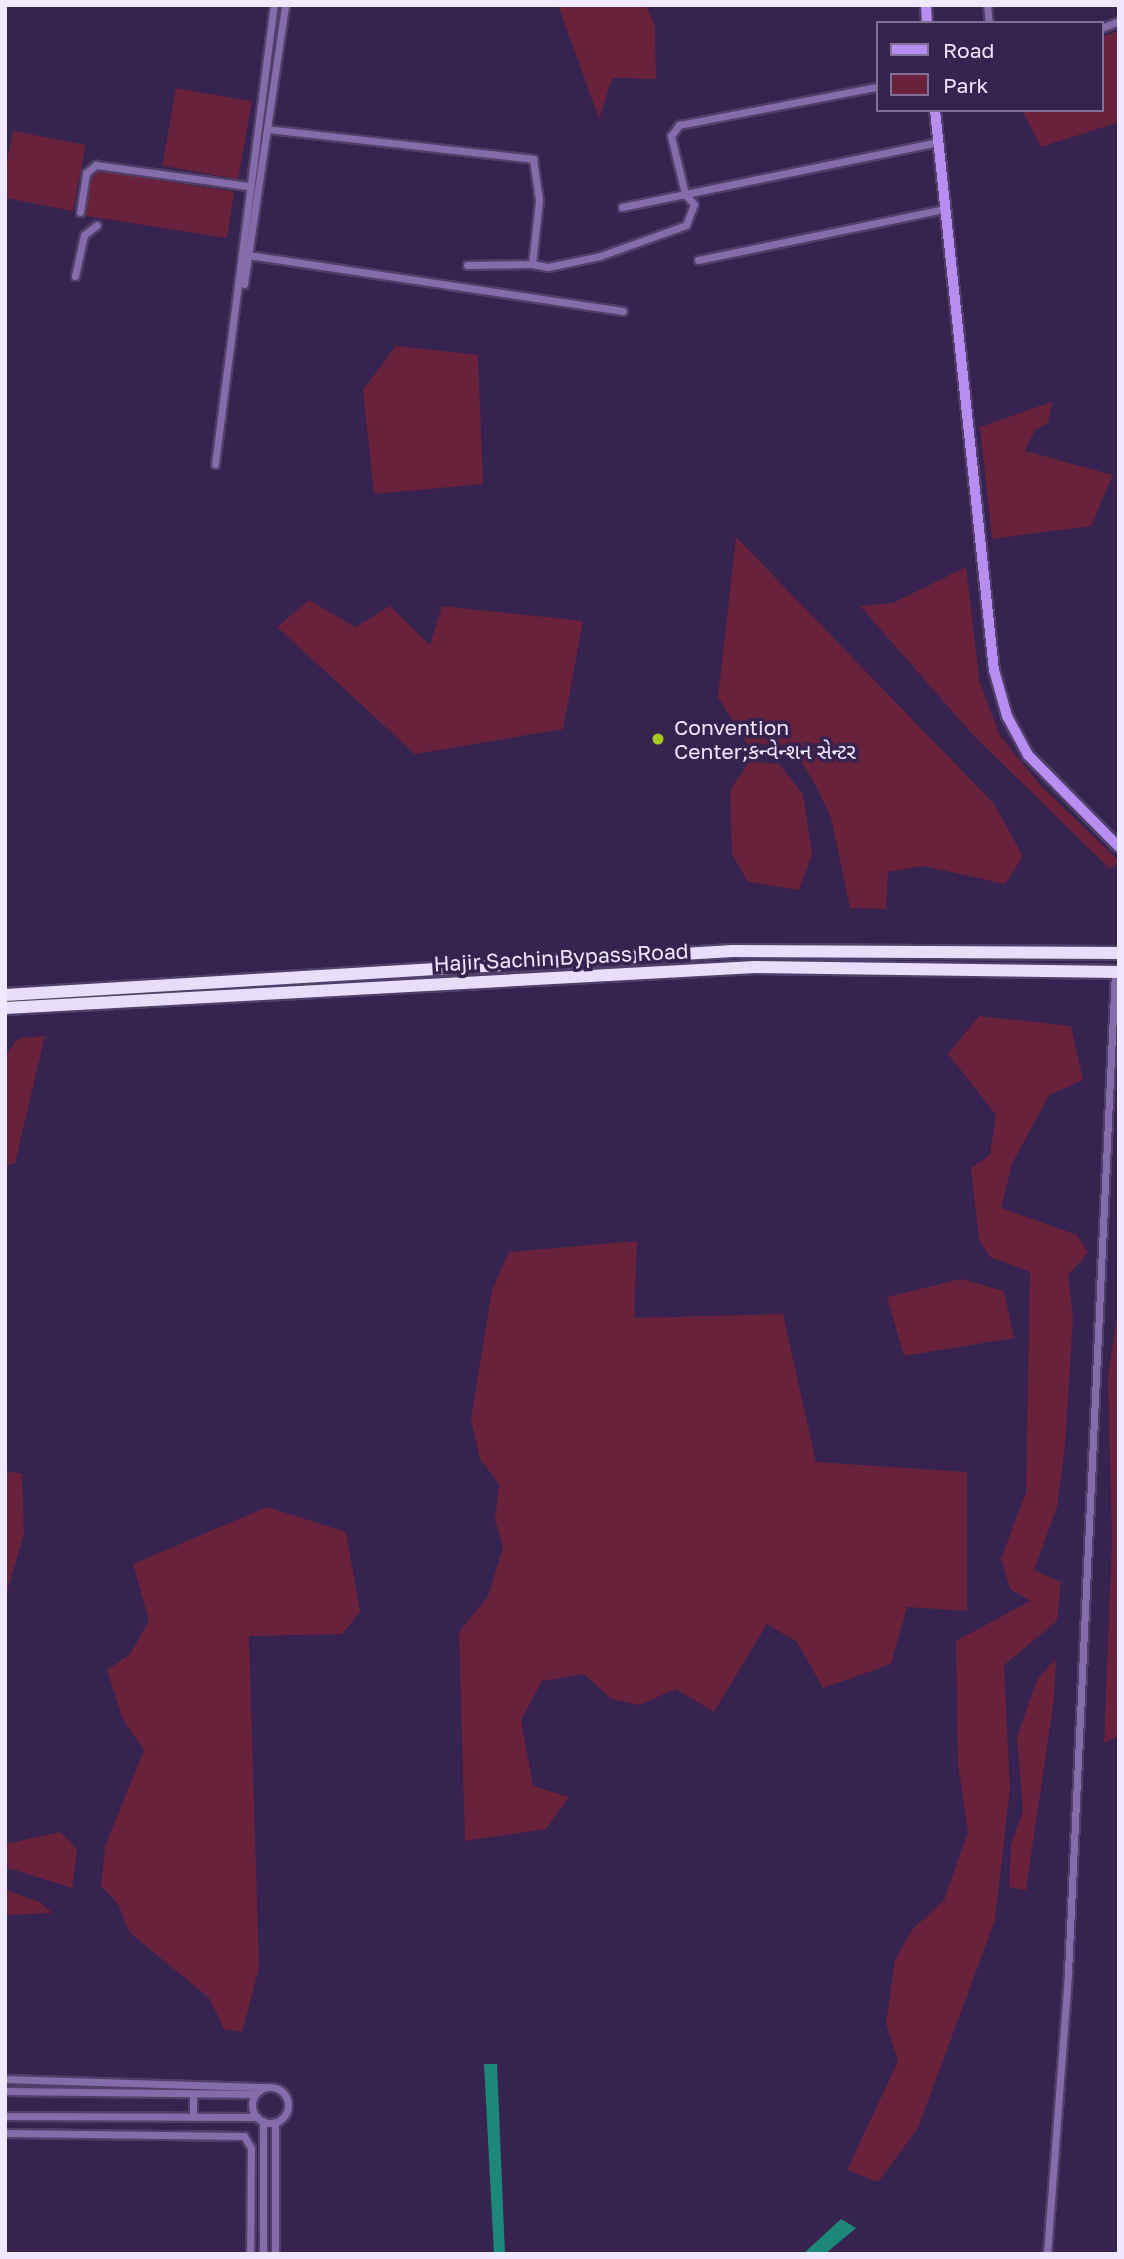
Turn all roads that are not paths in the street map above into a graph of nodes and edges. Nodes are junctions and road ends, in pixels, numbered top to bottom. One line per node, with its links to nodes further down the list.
1 (274, 5): 7 (street)
2 (285, 5): 5 (street)
3 (876, 87): 8 (street)
4 (935, 112): 6 (street)
5 (267, 129): 13 (street); 15 (street)
6 (938, 142): 8 (street); 10 (street)
7 (248, 186): 11 (street); 20 (street)
8 (685, 194): 9 (street); 15 (street)
9 (622, 207)
10 (945, 209): 14 (street); 21 (street)
11 (80, 212)
12 (97, 225): 17 (street)
13 (248, 255): 18 (street); 19 (street)
14 (698, 260)
15 (531, 264): 16 (street)
16 (467, 265)
17 (75, 276)
18 (244, 284)
19 (622, 311)
20 (215, 464)
21 (1119, 847)
22 (1119, 953): 24 (highway)
23 (1117, 972): 25 (highway, Hajir Sachin Bypass Road); 39 (street)
24 (5, 995)
25 (5, 1009)
26 (5, 2079): 27 (street)
27 (265, 2087): 30 (street); 34 (street)
28 (5, 2091): 29 (street)
29 (194, 2094): 30 (street); 32 (street)
30 (256, 2094): 33 (street)
31 (5, 2116): 32 (street)
32 (193, 2117): 33 (street)
33 (260, 2119): 34 (street); 37 (street)
34 (275, 2122): 38 (street)
35 (5, 2133): 36 (street)
36 (250, 2254)
37 (263, 2254)
38 (275, 2254)
39 (1047, 2254)

